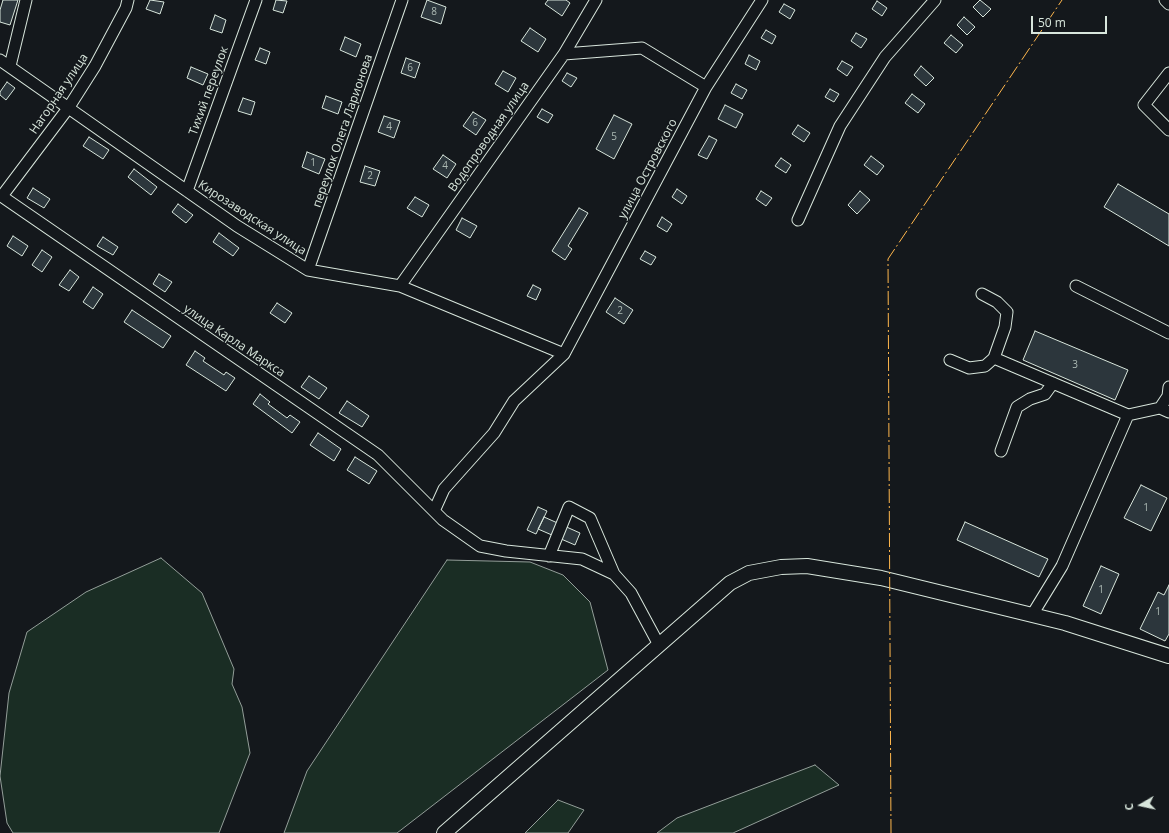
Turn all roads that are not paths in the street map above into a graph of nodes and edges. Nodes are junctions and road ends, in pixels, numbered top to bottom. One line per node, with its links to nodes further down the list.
1 (26, 0): 12 (street)
2 (128, 0): 15 (street, Нагорная улица)
3 (256, 0): 17 (street, Тихий переулок)
4 (402, 0): 20 (street, переулок Олега Ларионова)
5 (596, 0): 10 (street, Водопроводная улица)
6 (762, 0): 14 (street, улица Островского)
7 (934, 0): 19 (street)
8 (1165, 0): 9 (street)
9 (1169, 4)
10 (564, 54): 14 (street); 21 (street, Водопроводная улица)
11 (0, 60): 12 (street, Кирозаводская улица)
12 (10, 66): 15 (street, Кирозаводская улица)
13 (1169, 73): 16 (street)
14 (706, 88): 25 (street, улица Островского)
15 (69, 107): 17 (street, Кирозаводская улица); 18 (street, Нагорная улица)
16 (1169, 130)
17 (187, 191): 20 (street, Кирозаводская улица)
18 (1, 196): 33 (street, улица Карла Маркса)
19 (798, 220)
20 (308, 270): 21 (street, Кирозаводская улица)
21 (400, 286): 25 (street, Кирозаводская улица)
22 (1076, 286): 24 (street)
23 (982, 294): 26 (street)
24 (1169, 332)
25 (564, 354): 33 (street, улица Островского)
26 (994, 358): 27 (street); 28 (street)
27 (950, 360)
28 (1053, 382): 31 (street); 32 (street)
29 (1169, 387): 30 (street)
30 (1164, 410): 31 (street)
31 (1128, 415): 36 (street)
32 (1001, 451)
33 (434, 510): 34 (street, улица Карла Маркса)
34 (550, 556): 35 (street, улица Карла Маркса); 35 (street)
35 (614, 574): 37 (street)
36 (1032, 615): 37 (main road); 38 (main road)
37 (659, 645): 39 (main road)
38 (1169, 656)
39 (444, 833)

